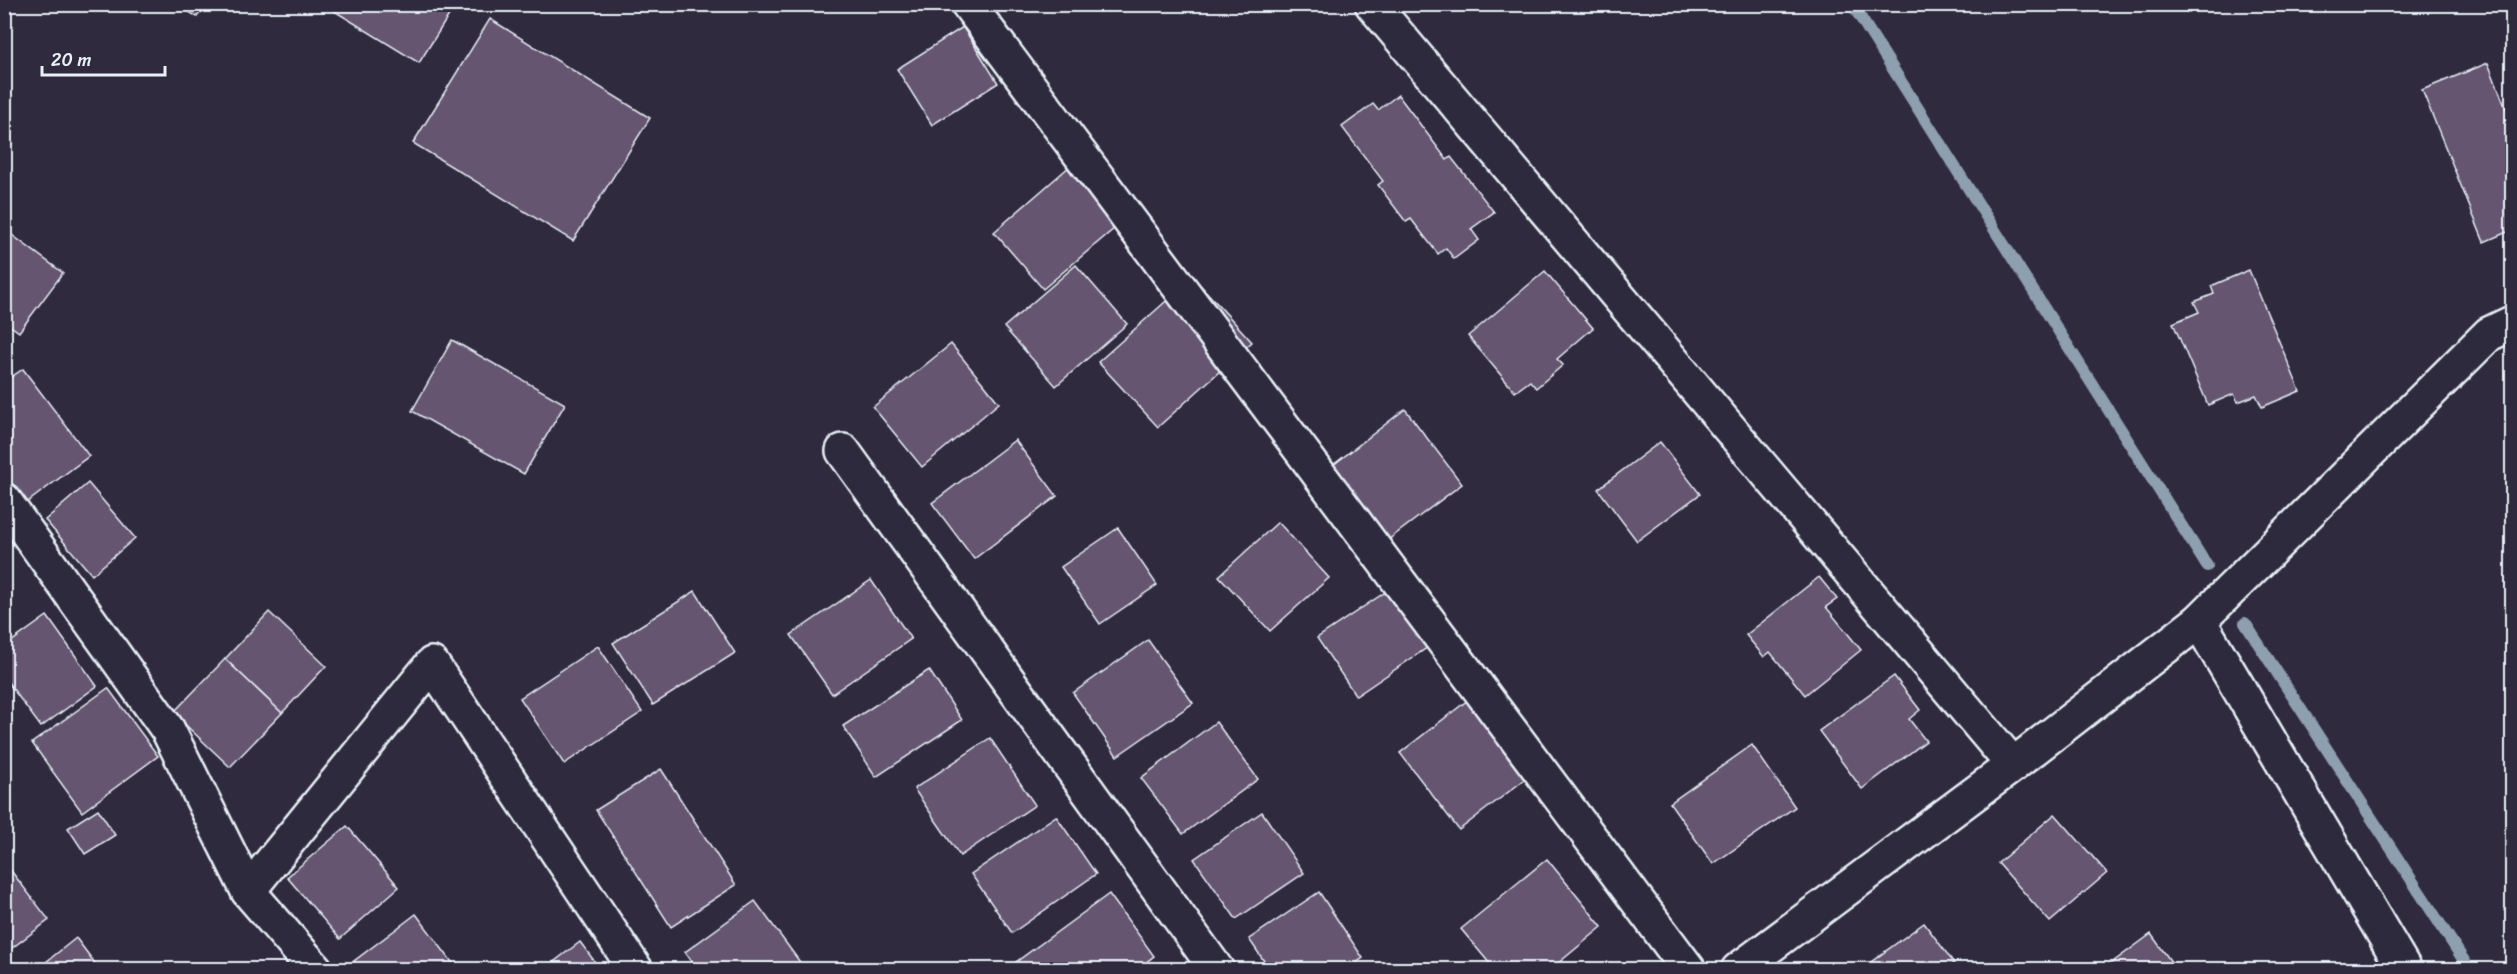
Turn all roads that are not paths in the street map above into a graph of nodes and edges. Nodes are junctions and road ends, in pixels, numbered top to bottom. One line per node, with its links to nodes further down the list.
1 (968, 4): 12 (street)
2 (1372, 4): 7 (street)
3 (2512, 323): 6 (street)
4 (843, 451): 11 (street)
5 (4, 500): 8 (street)
6 (2199, 621): 7 (street); 14 (street)
7 (2013, 765): 13 (street)
8 (248, 891): 9 (street); 10 (street)
9 (316, 969)
10 (636, 969)
11 (1217, 969)
12 (1689, 969)
13 (1738, 969)
14 (2405, 969)

